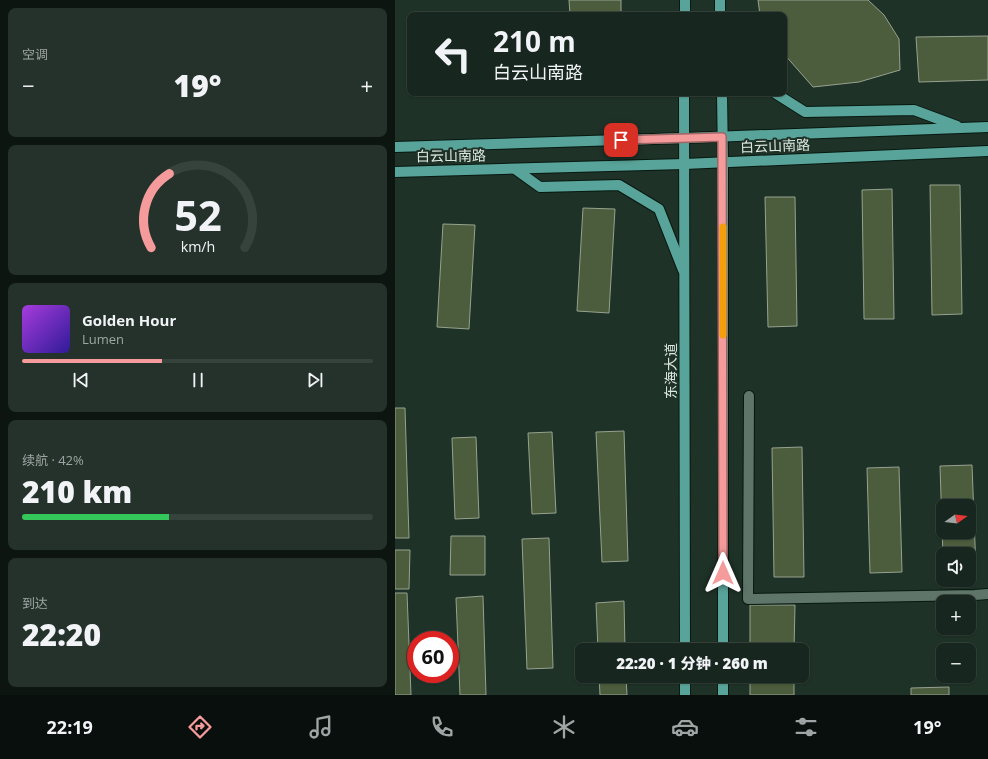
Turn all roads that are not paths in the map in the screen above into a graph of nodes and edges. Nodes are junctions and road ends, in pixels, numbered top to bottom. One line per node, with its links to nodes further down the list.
1 (685, 0): 2 (main road)
2 (685, 12)
3 (684, 96): 9 (main road, 东海大道)
4 (722, 96): 8 (main road)
5 (780, 96): 7 (main road)
6 (988, 127): 7 (main road, 白云山南路)
7 (963, 128): 8 (main road, 白云山南路)
8 (722, 137): 9 (main road, 白云山南路); 12 (main road)
9 (684, 138): 10 (main road, 白云山南路); 13 (main road, 东海大道)
10 (395, 147)
11 (988, 152): 12 (main road, 白云山南路)
12 (723, 162): 13 (main road, 白云山南路); 20 (main road)
13 (684, 164): 14 (main road, 白云山南路); 16 (main road, 东海大道)
14 (515, 169): 15 (main road, 白云山南路); 16 (main road)
15 (395, 172)
16 (685, 275): 19 (main road, 东海大道)
17 (749, 396): 18 (lane)
18 (988, 594)
19 (685, 643)
20 (723, 643)
21 (685, 683): 23 (main road)
22 (723, 683): 24 (main road)
23 (685, 695)
24 (723, 695)

